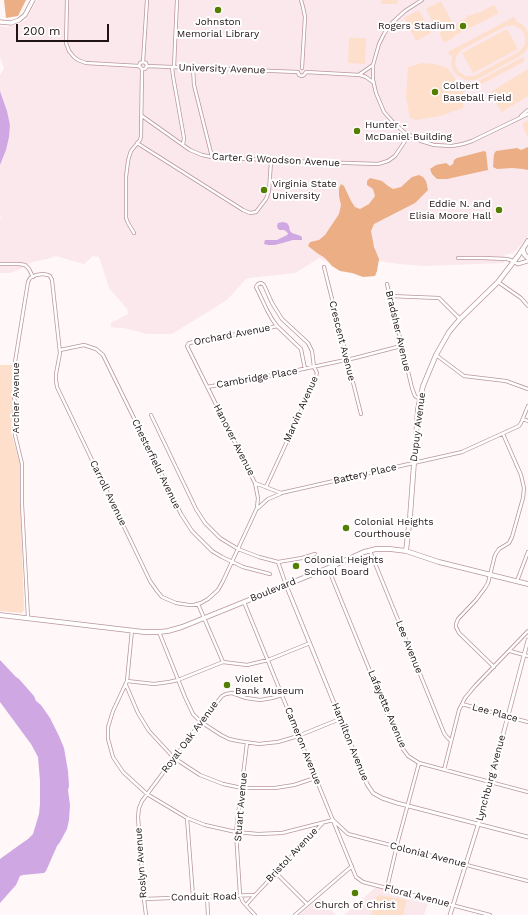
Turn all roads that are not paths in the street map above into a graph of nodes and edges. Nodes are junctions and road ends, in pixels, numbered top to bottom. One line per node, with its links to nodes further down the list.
1 (33, 0): 8 (main road)
2 (67, 0): 11 (street)
3 (147, 0): 9 (street)
4 (177, 0): 13 (street)
5 (301, 0): 15 (street)
6 (422, 0): 7 (street)
7 (416, 1): 10 (street)
8 (0, 22)
9 (143, 62): 11 (street); 12 (street)
10 (373, 65): 19 (street); 20 (street)
11 (139, 66): 16 (street)
12 (146, 66): 13 (street, University Avenue); 16 (street)
13 (173, 67): 14 (street, University Avenue); 27 (street)
14 (193, 68): 17 (street, University Avenue); 28 (street)
15 (302, 68): 17 (street); 18 (street)
16 (142, 69): 23 (street)
17 (298, 72): 18 (street, University Avenue)
18 (306, 72): 19 (street, University Avenue)
19 (360, 74): 20 (street, University Avenue)
20 (374, 82): 25 (street)
21 (528, 110): 24 (street)
22 (528, 114): 24 (street)
23 (142, 116): 26 (street); 27 (street, Carter G Woodson Avenue)
24 (518, 119): 25 (street)
25 (408, 135): 29 (street, Carter G Woodson Avenue)
26 (137, 143): 29 (street); 30 (street)
27 (183, 145): 28 (street, Carter G Woodson Avenue)
28 (212, 157): 29 (street, Carter G Woodson Avenue)
29 (270, 160)
30 (134, 232)
31 (528, 241): 32 (main road, Dupuy Avenue)
32 (523, 249): 34 (main road); 35 (main road, Dupuy Avenue)
33 (458, 258): 35 (street)
34 (528, 259): 35 (street)
35 (514, 262): 39 (main road, Dupuy Avenue)
36 (0, 264): 38 (street)
37 (324, 267): 49 (street, Crescent Avenue)
38 (33, 277): 47 (street, Carroll Avenue); 82 (street, Archer Avenue)
39 (498, 282): 42 (street); 43 (main road, Dupuy Avenue)
40 (387, 284): 41 (street, Bradsher Avenue)
41 (390, 296): 43 (street); 46 (street, Bradsher Avenue)
42 (528, 306)
43 (460, 319): 48 (main road, Dupuy Avenue)
44 (277, 326): 45 (street, Orchard Avenue); 50 (street, Marvin Avenue); 51 (street, Marvin Avenue)
45 (188, 344): 52 (street, Hanover Avenue)
46 (401, 346): 49 (street, Cambridge Place); 54 (street, Bradsher Avenue)
47 (60, 350): 72 (street, Chesterfield Avenue); 80 (street, Carroll Avenue)
48 (436, 355): 53 (street); 54 (main road, Dupuy Avenue)
49 (347, 360): 50 (street, Cambridge Place); 56 (street, Crescent Avenue)
50 (314, 367): 51 (street, Cambridge Place); 63 (street, Marvin Avenue)
51 (305, 369): 52 (street, Cambridge Place)
52 (207, 387): 62 (street, Hanover Avenue)
53 (528, 389)
54 (420, 399): 61 (main road, Dupuy Avenue)
55 (528, 406): 58 (street)
56 (361, 414)
57 (151, 415): 66 (street, Chesterfield Avenue)
58 (523, 419): 59 (street); 60 (street, Battery Place)
59 (528, 421)
60 (503, 434): 61 (street, Battery Place); 75 (street)
61 (414, 463): 64 (street, Battery Place); 68 (main road, Dupuy Avenue)
62 (255, 483): 63 (street, Hanover Avenue); 65 (street)
63 (266, 487): 64 (street)
64 (280, 493): 65 (street)
65 (257, 508): 66 (street)
66 (238, 549): 71 (street, Chesterfield Avenue); 72 (street)
67 (370, 550): 68 (main road, Boulevard); 73 (main road, Boulevard); 103 (street, Lee Avenue)
68 (406, 551): 75 (main road, Boulevard)
69 (528, 552): 76 (street)
70 (315, 554): 71 (street, Chesterfield Avenue)
71 (278, 562): 78 (street, Hamilton Avenue)
72 (232, 563): 74 (street, Chesterfield Avenue); 80 (street)
73 (328, 568): 78 (main road, Boulevard); 106 (street, Lafayette Avenue)
74 (270, 574)
75 (490, 575): 76 (main road, Boulevard); 93 (street)
76 (516, 581): 77 (main road, Boulevard)
77 (528, 584)
78 (286, 585): 79 (main road, Boulevard); 88 (street, Hamilton Avenue)
79 (244, 602): 83 (main road, Boulevard); 91 (street, Cameron Avenue)
80 (198, 604): 83 (street)
81 (0, 615): 82 (main road, Boulevard)
82 (28, 618): 84 (main road, Boulevard)
83 (204, 618): 86 (main road, Boulevard); 92 (street)
84 (132, 630): 86 (main road, Boulevard); 95 (street)
85 (528, 631): 89 (street)
86 (159, 632): 94 (street)
87 (528, 640): 90 (street, Lynchburg Avenue)
88 (310, 643): 91 (street); 99 (street, Hamilton Avenue)
89 (509, 651): 90 (street); 93 (street)
90 (526, 655): 98 (street, Lynchburg Avenue)
91 (268, 660): 92 (street); 96 (street, Cameron Avenue)
92 (223, 662): 94 (street)
93 (494, 667): 97 (street)
94 (178, 680): 95 (street); 100 (street)
95 (126, 683): 105 (street); 112 (street)
96 (282, 695): 100 (street, Royal Oak Avenue); 102 (street, Cameron Avenue)
97 (462, 704): 98 (street, Lee Place); 103 (street)
98 (508, 716): 101 (street, Lee Place); 109 (street, Lynchburg Avenue)
99 (340, 719): 102 (street); 113 (street, Hamilton Avenue)
100 (201, 722): 104 (street); 105 (street, Royal Oak Avenue)
101 (528, 722)
102 (298, 736): 104 (street); 108 (street, Cameron Avenue)
103 (451, 741): 107 (street)
104 (247, 742): 110 (street, Stuart Avenue)
105 (174, 758): 110 (street); 112 (street, Royal Oak Avenue)
106 (419, 763): 107 (street, Lafayette Avenue); 113 (street)
107 (444, 770): 109 (street, Lafayette Avenue)
108 (316, 778): 110 (street); 116 (street, Cameron Avenue)
109 (490, 782): 111 (street, Lafayette Avenue); 118 (street, Lynchburg Avenue)
110 (242, 788): 119 (street, Stuart Avenue)
111 (528, 792)
112 (147, 794): 114 (street, Royal Oak Avenue); 115 (street)
113 (408, 806): 118 (street, Hamilton Avenue); 123 (street)
114 (138, 811): 134 (street, Roslyn Avenue)
115 (187, 818): 119 (street); 133 (street)
116 (333, 820): 117 (street, Bristol Avenue); 120 (street, Colonial Avenue); 121 (street, Cameron Avenue)
117 (322, 823): 119 (street); 126 (street, Bristol Avenue)
118 (478, 824): 122 (street, Hamilton Avenue); 124 (street, Lynchburg Avenue)
119 (236, 832): 130 (street, Stuart Avenue)
120 (348, 834): 121 (street); 123 (street, Colonial Avenue)
121 (339, 835): 125 (street, Cameron Avenue)
122 (528, 837)
123 (397, 847): 124 (street, Colonial Avenue); 129 (street)
124 (466, 864): 127 (street, Colonial Avenue); 137 (street, Lynchburg Avenue)
125 (352, 866): 128 (street, Cameron Avenue); 135 (street)
126 (276, 873): 131 (street, Bristol Avenue); 135 (street)
127 (528, 881)
128 (368, 884): 129 (street, Floral Avenue)
129 (387, 888): 137 (street, Floral Avenue)
130 (240, 895): 131 (street); 132 (street, Conduit Road); 136 (street, Conduit Road)
131 (255, 895): 136 (street, Bristol Avenue)
132 (207, 896): 133 (street, Conduit Road); 139 (street)
133 (193, 897): 134 (street, Conduit Road)
134 (144, 899): 138 (street, Roslyn Avenue)
135 (307, 904): 141 (street)
136 (246, 905): 140 (street, Conduit Road)
137 (453, 905): 142 (street, Lynchburg Avenue); 143 (street, Floral Avenue)
138 (146, 915)
139 (208, 915)
140 (255, 915)
141 (294, 915)
142 (450, 915)
143 (490, 915)

